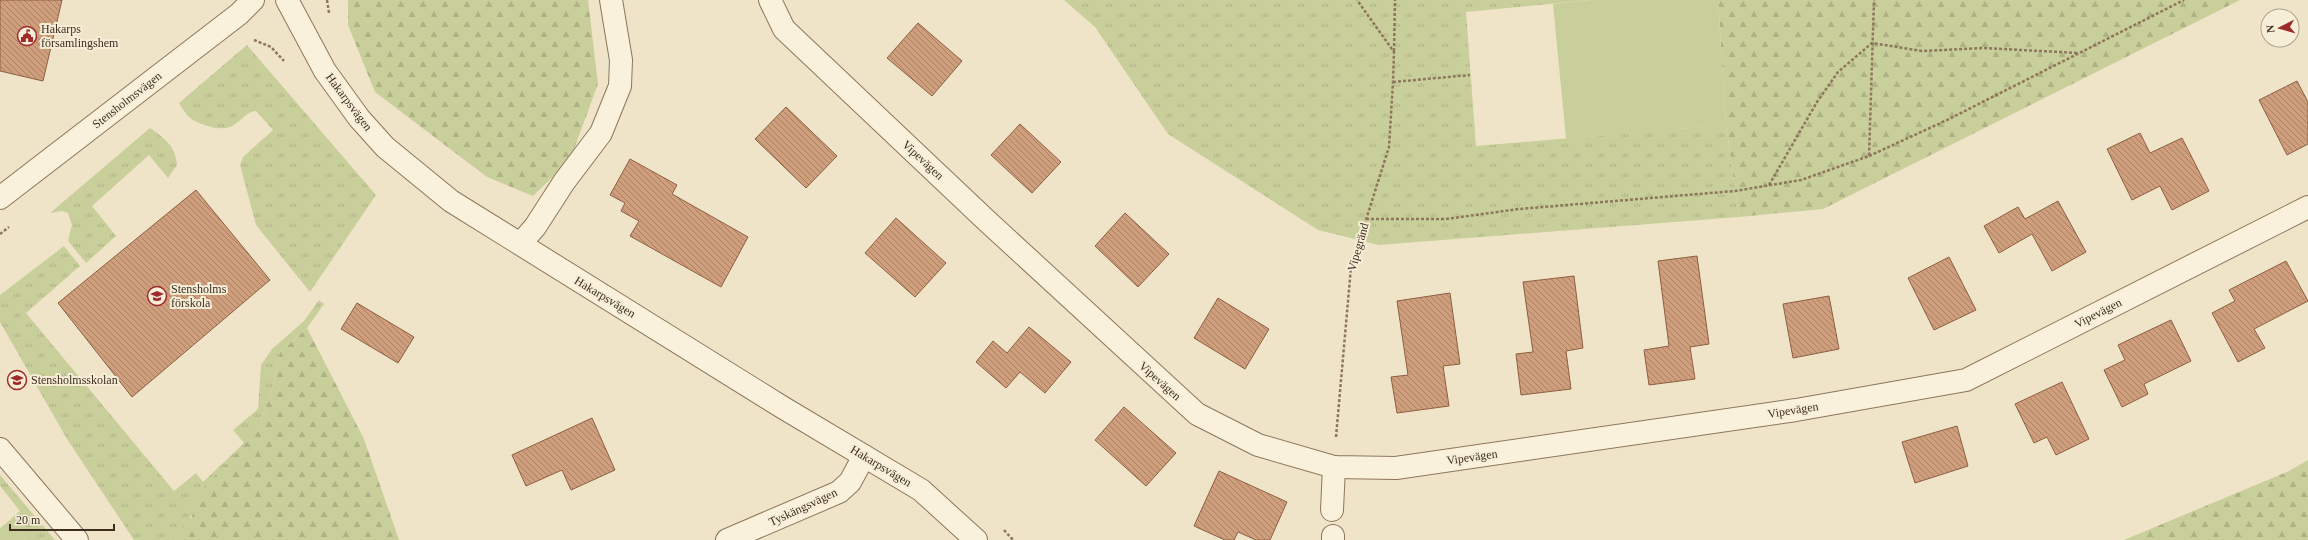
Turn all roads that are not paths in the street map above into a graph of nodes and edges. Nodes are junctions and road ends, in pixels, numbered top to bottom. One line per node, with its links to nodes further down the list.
1 (253, 0): 5 (street, Stensholmsvägen)
2 (287, 0): 7 (street, Hakarpsvägen)
3 (611, 0): 7 (street)
4 (770, 0): 10 (street, Vipevägen)
5 (0, 198)
6 (2308, 207): 10 (street, Vipevägen)
7 (521, 243): 9 (street, Hakarpsvägen)
8 (0, 448): 12 (street)
9 (864, 456): 13 (street, Tyskängsvägen); 14 (street, Hakarpsvägen)
10 (1334, 467): 11 (street)
11 (1332, 510)
12 (77, 540)
13 (727, 540)
14 (976, 540)

